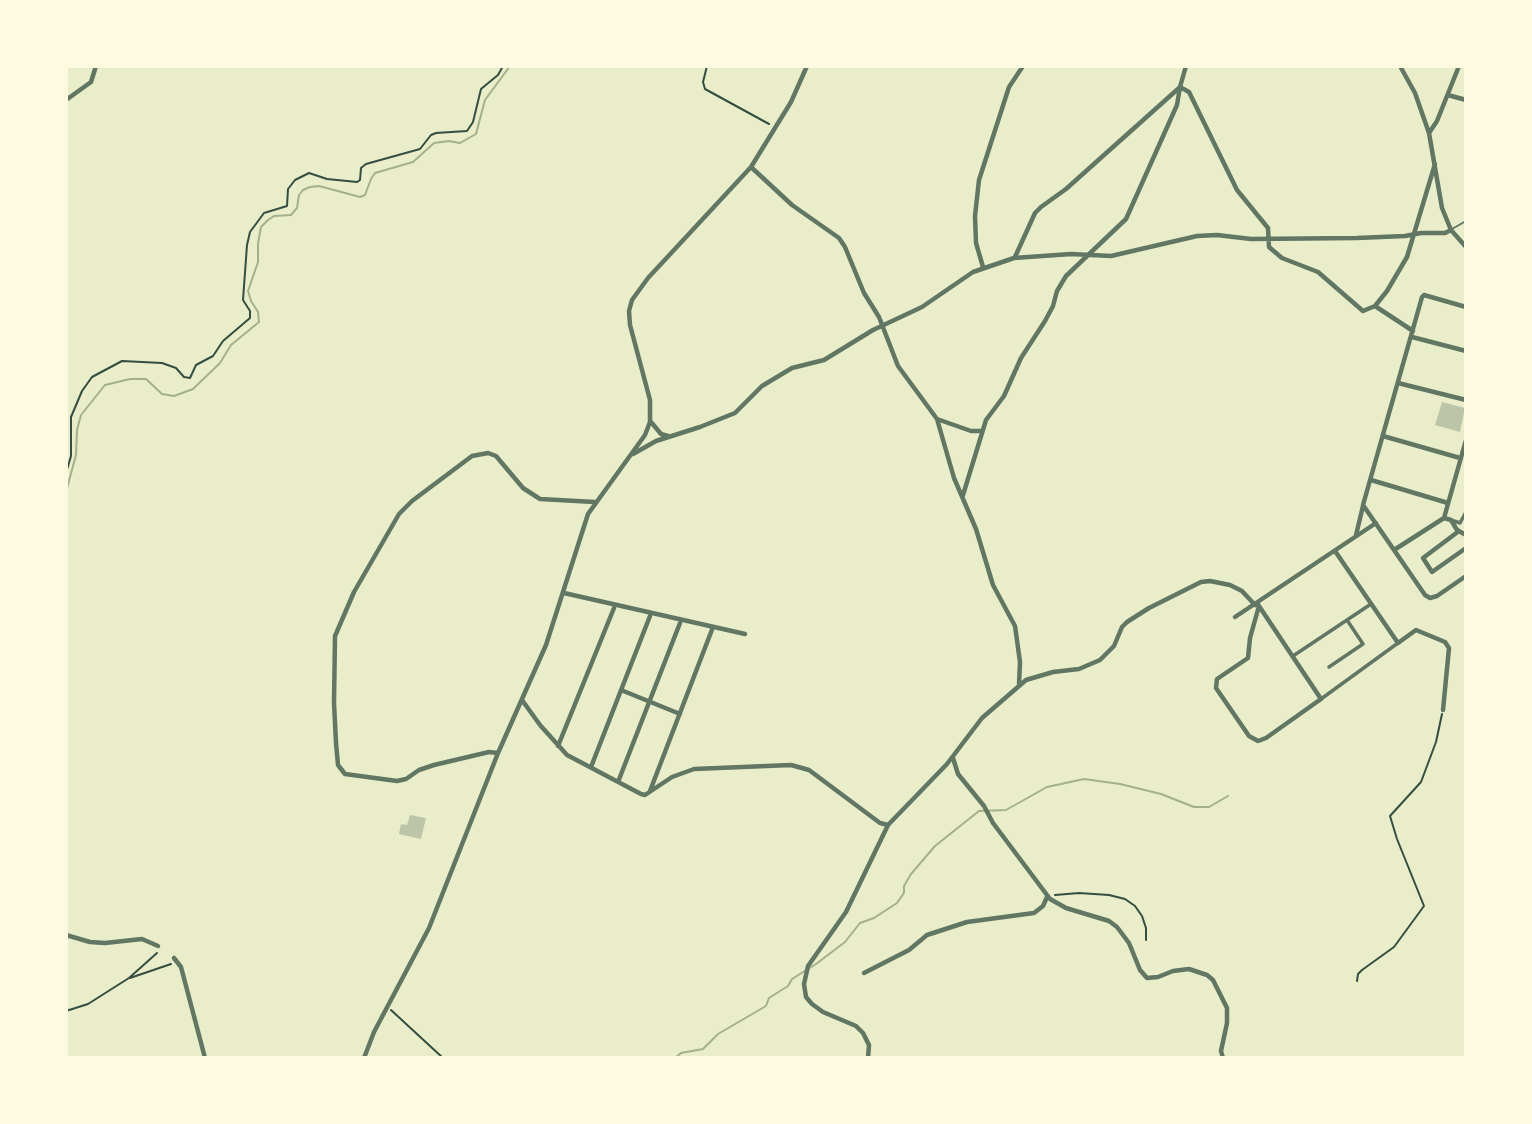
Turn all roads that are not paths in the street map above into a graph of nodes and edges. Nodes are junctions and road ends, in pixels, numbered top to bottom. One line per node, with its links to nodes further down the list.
1 (96, 66): 9 (street)
2 (807, 66): 13 (street)
3 (1023, 66): 21 (street)
4 (1186, 66): 7 (street)
5 (1400, 66): 11 (street)
6 (1459, 66): 8 (street)
7 (1180, 87): 17 (street); 19 (street); 20 (street)
8 (1448, 95): 10 (street); 11 (street)
9 (66, 100)
10 (1465, 100)
11 (1429, 132): 12 (street)
12 (1435, 164): 15 (street); 16 (street)
13 (751, 167): 24 (street); 30 (street)
14 (1465, 221): 15 (lane)
15 (1451, 230): 16 (street); 18 (street)
16 (1415, 233): 17 (street); 22 (street)
17 (1268, 239): 19 (street); 22 (street)
18 (1465, 247)
19 (1090, 254): 20 (street); 31 (street)
20 (1014, 258): 21 (street)
21 (983, 267): 24 (street)
22 (1375, 306): 25 (street)
23 (1465, 307): 25 (street)
24 (881, 326): 29 (street); 33 (street)
25 (1412, 334): 26 (street); 27 (street)
26 (1465, 351)
27 (1398, 383): 28 (street); 32 (street)
28 (1465, 400)
29 (937, 419): 31 (street); 38 (street)
30 (650, 422): 33 (street); 35 (street)
31 (982, 431): 38 (street)
32 (1383, 436): 36 (street); 37 (street)
33 (668, 437): 35 (street)
34 (1465, 440): 36 (street)
35 (632, 454): 39 (street)
36 (1460, 458): 40 (street)
37 (1371, 481): 40 (street); 41 (street)
38 (963, 496): 66 (street)
39 (596, 502): 53 (street); 74 (street)
40 (1448, 503): 43 (street)
41 (1363, 505): 45 (street); 48 (street)
42 (1465, 512): 44 (street)
43 (1444, 518): 44 (street); 50 (street)
44 (1451, 520): 46 (street)
45 (1376, 523): 48 (street); 50 (street)
46 (1459, 531): 47 (street); 49 (street)
47 (1465, 535)
48 (1356, 536): 51 (street)
49 (1465, 548)
50 (1394, 550): 52 (street)
51 (1335, 551): 54 (street); 55 (street)
52 (1465, 576)
53 (564, 593): 61 (street); 68 (street)
54 (1371, 604): 59 (street); 63 (street)
55 (1257, 605): 58 (street); 64 (street); 66 (street); 69 (street)
56 (614, 608): 73 (street)
57 (650, 616): 67 (street)
58 (1235, 617)
59 (1347, 620): 64 (street); 65 (street)
60 (680, 622): 70 (street)
61 (713, 627): 62 (street); 72 (street)
62 (746, 634)
63 (1398, 643): 69 (street); 71 (street)
64 (1293, 656): 69 (street)
65 (1329, 667)
66 (1019, 684): 75 (street)
67 (621, 690): 70 (street); 76 (street)
68 (522, 699): 73 (street); 74 (street)
69 (1321, 699)
70 (650, 701): 72 (street); 77 (street)
71 (1443, 710)
72 (680, 713): 78 (street)
73 (558, 746): 76 (street)
74 (498, 752): 86 (street)
75 (953, 758): 79 (street); 80 (street)
76 (590, 768): 77 (street)
77 (618, 782): 78 (street)
78 (649, 792): 79 (street)
79 (888, 825): 87 (street)
80 (1047, 896): 84 (street); 88 (street)
81 (66, 935): 82 (street)
82 (158, 946)
83 (176, 960): 85 (street)
84 (864, 973)
85 (205, 1058)
86 (364, 1058)
87 (868, 1058)
88 (1223, 1058)

